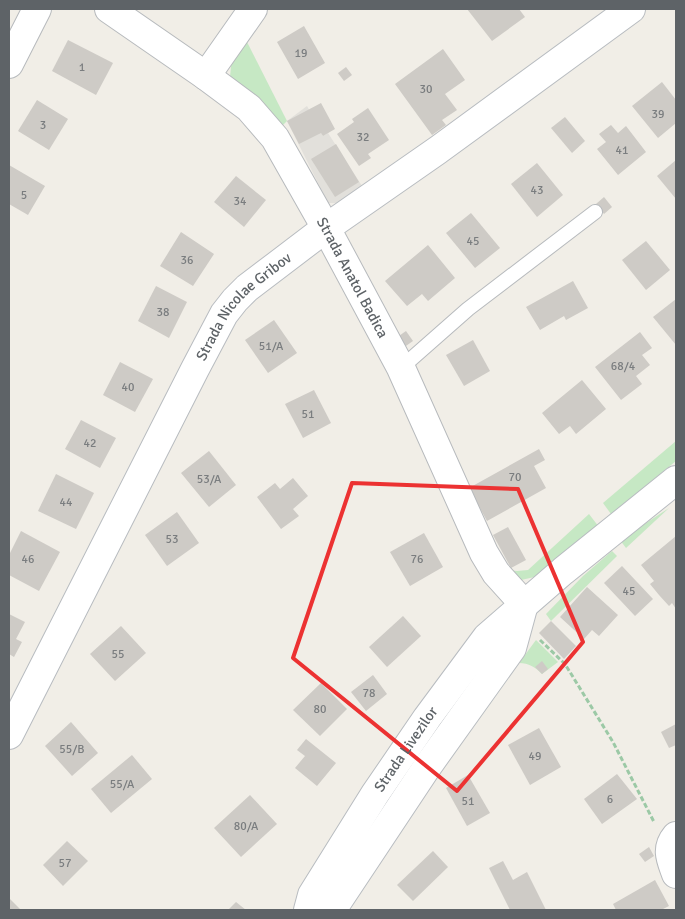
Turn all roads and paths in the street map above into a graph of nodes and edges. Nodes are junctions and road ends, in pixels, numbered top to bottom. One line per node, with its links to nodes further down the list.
1 (37, 9): 5 (street)
2 (109, 9): 6 (street, Strada Anatol Badica)
3 (253, 9): 6 (street)
4 (631, 9): 8 (street, Strada Nicolae Gribov)
5 (9, 64)
6 (206, 76): 8 (street, Strada Anatol Badica)
7 (595, 212): 9 (lane)
8 (326, 228): 9 (street, Strada Anatol Badica); 13 (street, Strada Nicolae Gribov)
9 (401, 368): 11 (street, Strada Anatol Badica)
10 (676, 480): 11 (street, Strada Livezilor)
11 (524, 604): 12 (street, Strada Livezilor); 16 (street, Strada Livezilor)
12 (512, 648): 14 (path); 17 (street, Strada Livezilor)
13 (9, 735)
14 (673, 840): 15 (street)
15 (676, 874)
16 (308, 910)
17 (332, 910)

